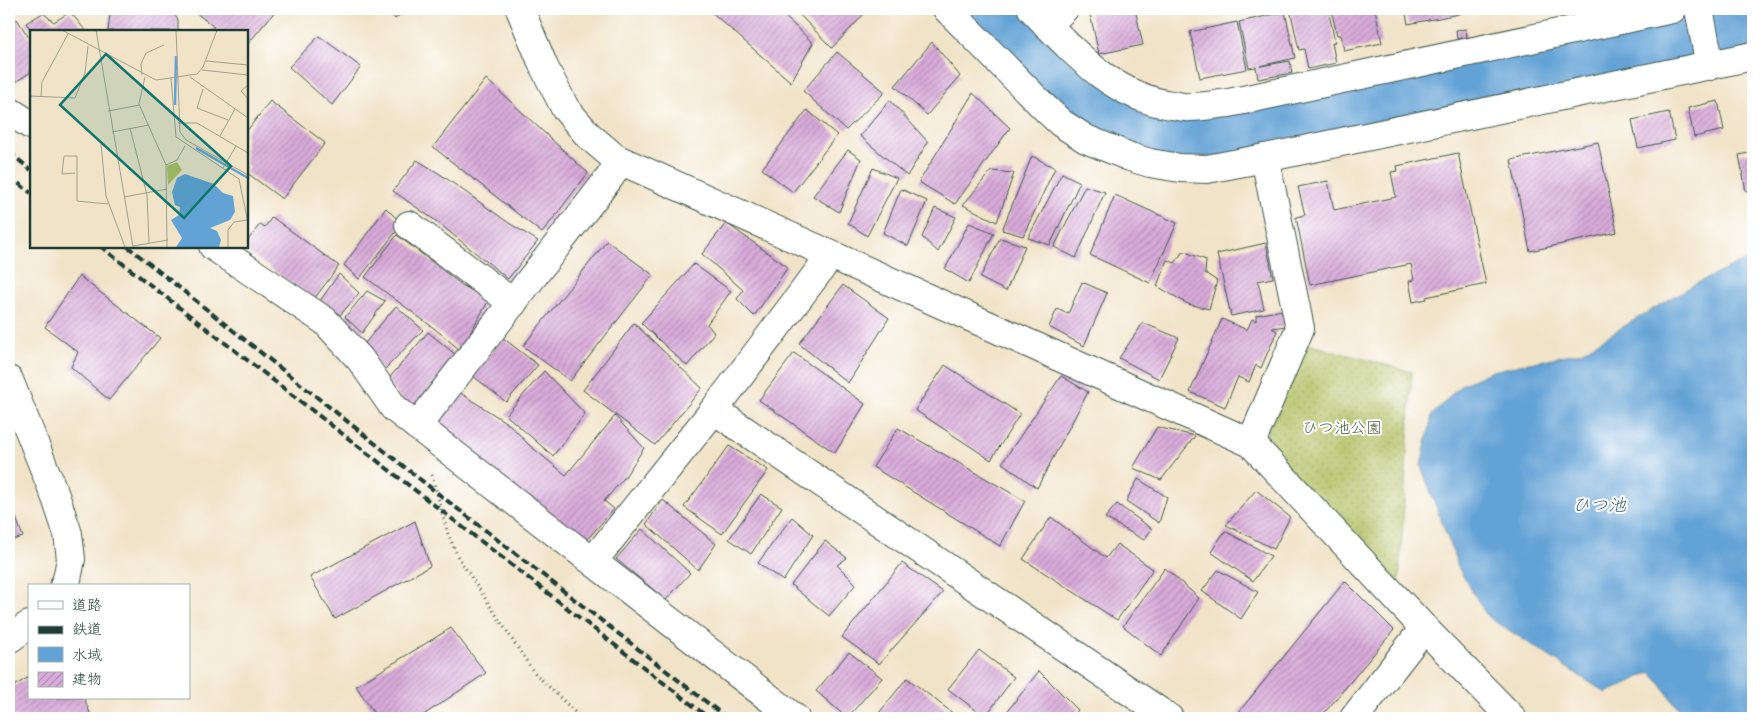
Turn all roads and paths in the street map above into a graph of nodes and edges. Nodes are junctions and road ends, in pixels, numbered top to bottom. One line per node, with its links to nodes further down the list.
1 (520, 9): 11 (street)
2 (948, 9): 10 (street)
3 (1672, 9): 5 (street)
4 (1700, 13): 6 (street)
5 (1047, 14)
6 (1708, 55): 7 (street); 10 (street)
7 (1753, 56)
8 (9, 110): 9 (street)
9 (30, 124)
10 (1265, 158): 19 (street)
11 (620, 161): 14 (street); 15 (street)
12 (408, 225): 15 (street)
13 (216, 248): 18 (street)
14 (831, 255): 17 (street); 19 (street)
15 (513, 303): 18 (street)
16 (9, 380): 22 (street)
17 (714, 410): 21 (street); 28 (street)
18 (418, 426): 21 (street)
19 (1251, 443): 24 (street)
20 (430, 469): 26 (path)
21 (593, 562): 27 (street)
22 (65, 584)
23 (28, 626): 25 (street)
24 (1424, 628): 29 (street); 30 (street)
25 (9, 639)
26 (581, 718)
27 (795, 718)
28 (1169, 718)
29 (1354, 718)
30 (1512, 718)

